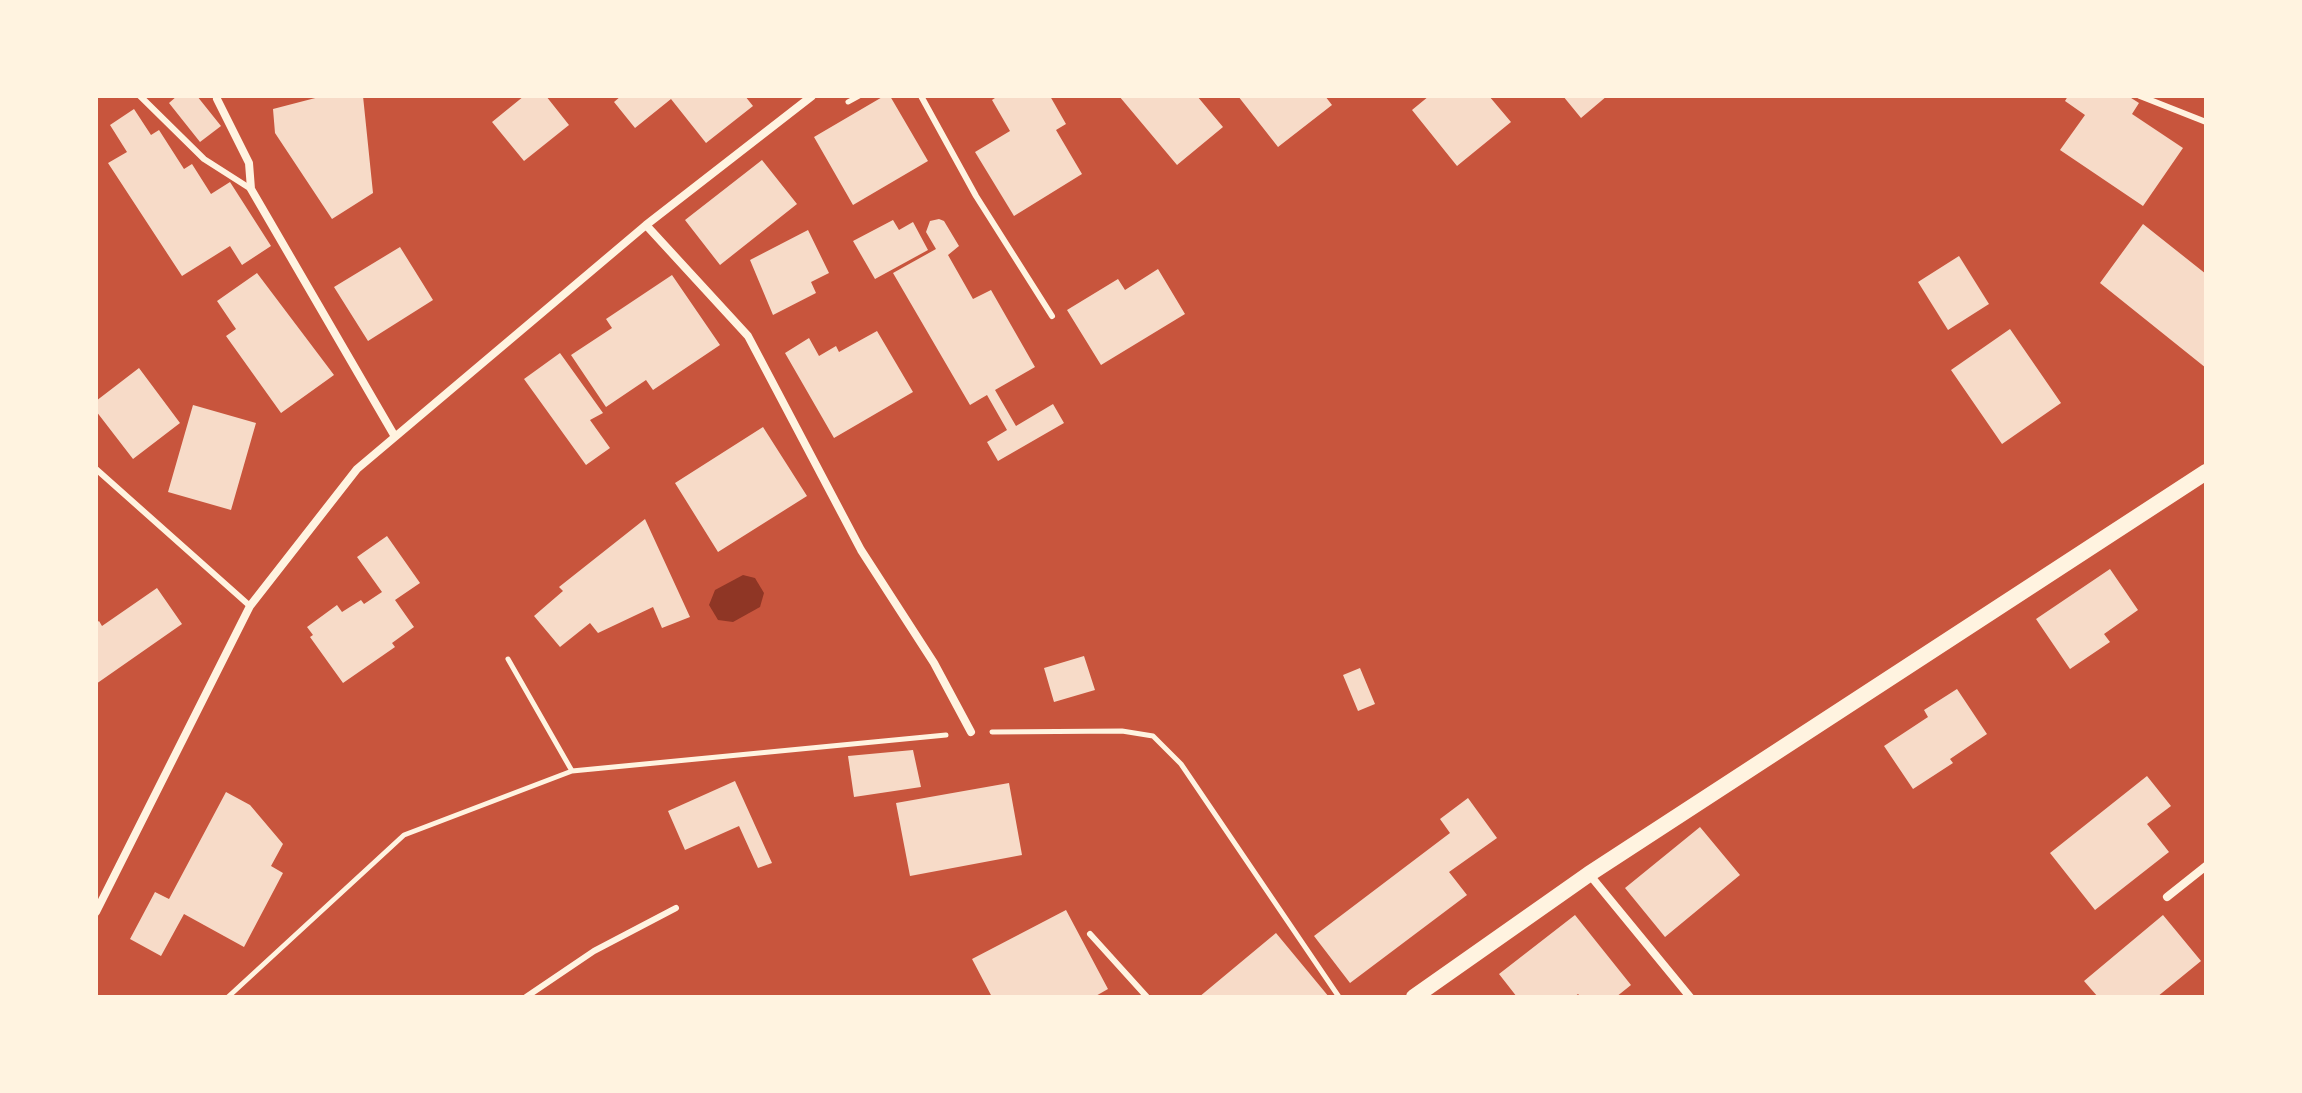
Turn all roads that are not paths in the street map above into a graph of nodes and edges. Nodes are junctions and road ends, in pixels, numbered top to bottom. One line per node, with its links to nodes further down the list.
1 (140, 96): 7 (lane)
2 (812, 96): 8 (street)
3 (921, 96): 9 (lane)
4 (2140, 96): 6 (lane)
5 (217, 99): 7 (street)
6 (2206, 122)
7 (251, 189): 10 (street)
8 (646, 225): 10 (street); 14 (street)
9 (1052, 316)
10 (394, 435): 13 (street)
11 (96, 469): 13 (lane)
12 (2206, 472): 16 (main road)
13 (250, 606): 19 (street)
14 (971, 732)
15 (2206, 866): 17 (street)
16 (1589, 874): 23 (main road); 24 (street)
17 (2167, 897)
18 (676, 908): 21 (lane)
19 (96, 912)
20 (1090, 934): 22 (lane)
21 (526, 997)
22 (1147, 997)
23 (1414, 997)
24 (1690, 997)

